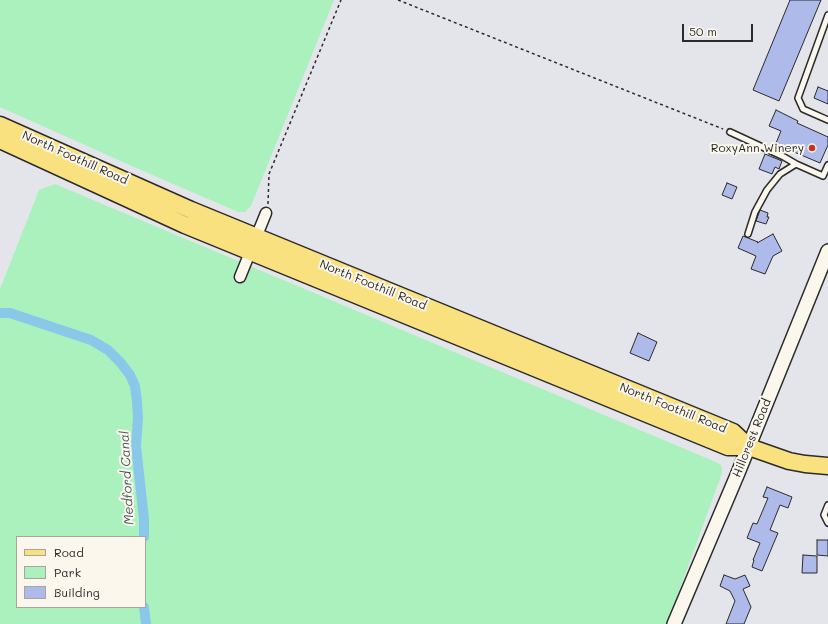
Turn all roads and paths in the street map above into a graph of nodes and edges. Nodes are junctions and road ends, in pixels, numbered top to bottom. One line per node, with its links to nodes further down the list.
1 (340, 0): 11 (path)
2 (398, 0): 6 (path)
3 (828, 15): 4 (lane)
4 (828, 120)
5 (0, 125): 13 (main road, North Foothill Road)
6 (730, 132): 8 (lane)
7 (0, 140): 13 (main road, North Foothill Road)
8 (796, 164): 10 (lane); 12 (lane)
9 (828, 165): 10 (lane)
10 (826, 178)
11 (266, 213): 13 (street)
12 (748, 234)
13 (253, 245): 15 (street); 16 (main road, North Foothill Road)
14 (828, 251): 16 (street, Hillcrest Road)
15 (240, 277)
16 (749, 447): 17 (main road, North Foothill Road); 20 (street, Hillcrest Road)
17 (828, 466)
18 (828, 505): 19 (lane)
19 (828, 523)
20 (674, 624)

